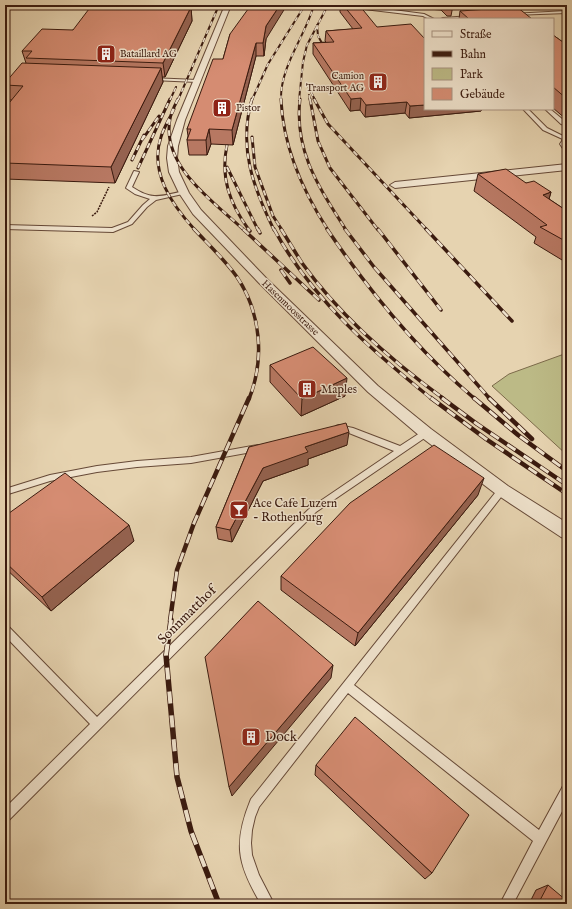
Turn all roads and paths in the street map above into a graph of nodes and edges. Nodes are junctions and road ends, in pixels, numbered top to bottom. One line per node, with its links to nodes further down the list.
1 (228, 5): 9 (street, Hasenmoosstrasse)
2 (357, 5): 6 (lane)
3 (566, 11): 4 (lane)
4 (505, 14)
5 (472, 17): 7 (lane)
6 (429, 18)
7 (458, 18)
8 (145, 79): 9 (lane)
9 (197, 81): 19 (street, Hasenmoosstrasse)
10 (526, 110): 13 (lane)
11 (548, 110): 12 (lane)
12 (567, 125)
13 (567, 140): 14 (street)
14 (567, 148)
15 (567, 167): 17 (street)
16 (136, 172): 20 (lane)
17 (395, 186)
18 (109, 187): 21 (path)
19 (184, 193): 20 (lane); 24 (street, Hasenmoosstrasse)
20 (154, 199): 22 (lane)
21 (92, 216)
22 (5, 227)
23 (330, 429): 26 (lane)
24 (426, 434): 26 (lane, Sonnmatthof); 27 (street, Hasenmoosstrasse)
25 (268, 445): 28 (lane)
26 (401, 450): 32 (lane, Sonnmatthof)
27 (502, 490): 29 (street, Hasenmoosstrasse); 31 (lane)
28 (5, 492)
29 (567, 532)
30 (5, 629): 32 (lane)
31 (347, 686): 35 (lane); 36 (lane)
32 (97, 724): 34 (lane, Sonnmatthof)
33 (567, 790): 35 (lane)
34 (5, 816)
35 (541, 839): 37 (lane)
36 (268, 904)
37 (506, 904)

